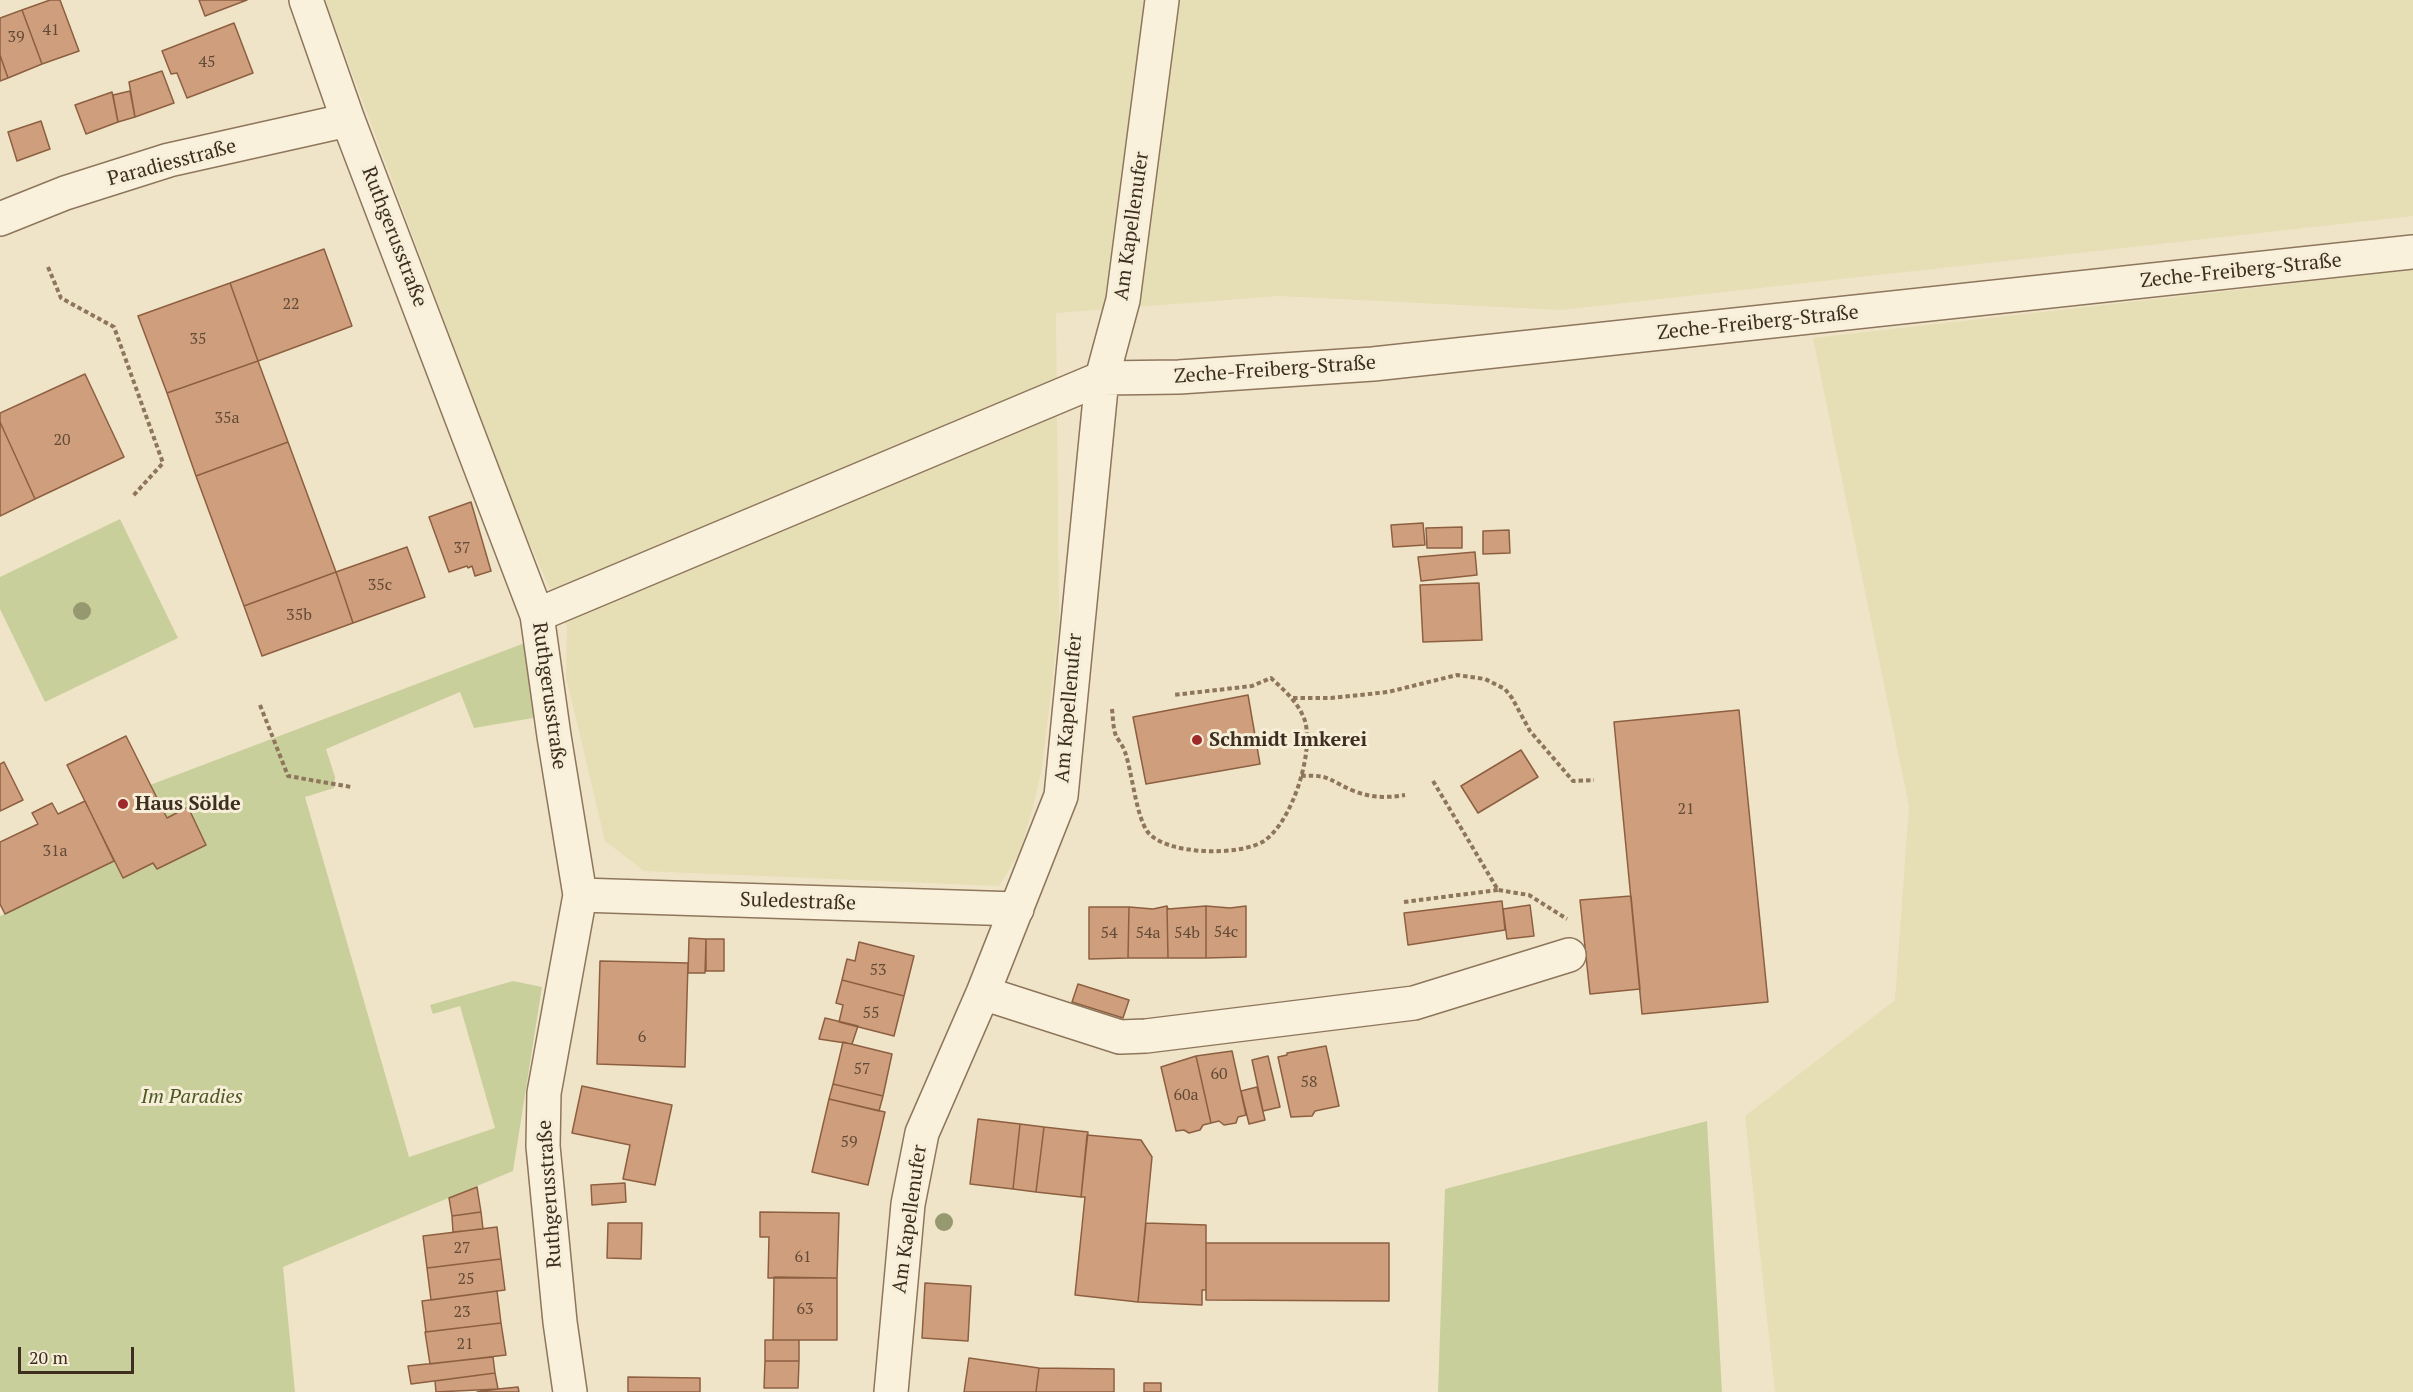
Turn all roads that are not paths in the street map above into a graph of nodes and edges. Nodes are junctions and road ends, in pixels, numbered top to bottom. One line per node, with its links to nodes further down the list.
1 (306, 0): 3 (street, Ruthgerusstraße)
2 (1162, 0): 6 (street, Am Kapellenufer)
3 (348, 120): 4 (street, Paradiesstraße); 7 (street, Ruthgerusstraße)
4 (0, 219)
5 (2413, 252): 6 (street, Zeche-Freiberg-Straße)
6 (1102, 378): 7 (street); 9 (street, Am Kapellenufer)
7 (537, 615): 8 (street, Ruthgerusstraße)
8 (580, 895): 9 (street, Suledestraße); 12 (street, Ruthgerusstraße)
9 (1017, 909): 11 (street, Am Kapellenufer)
10 (1569, 955): 11 (street)
11 (982, 993): 13 (street, Am Kapellenufer)
12 (570, 1392)
13 (891, 1392)

